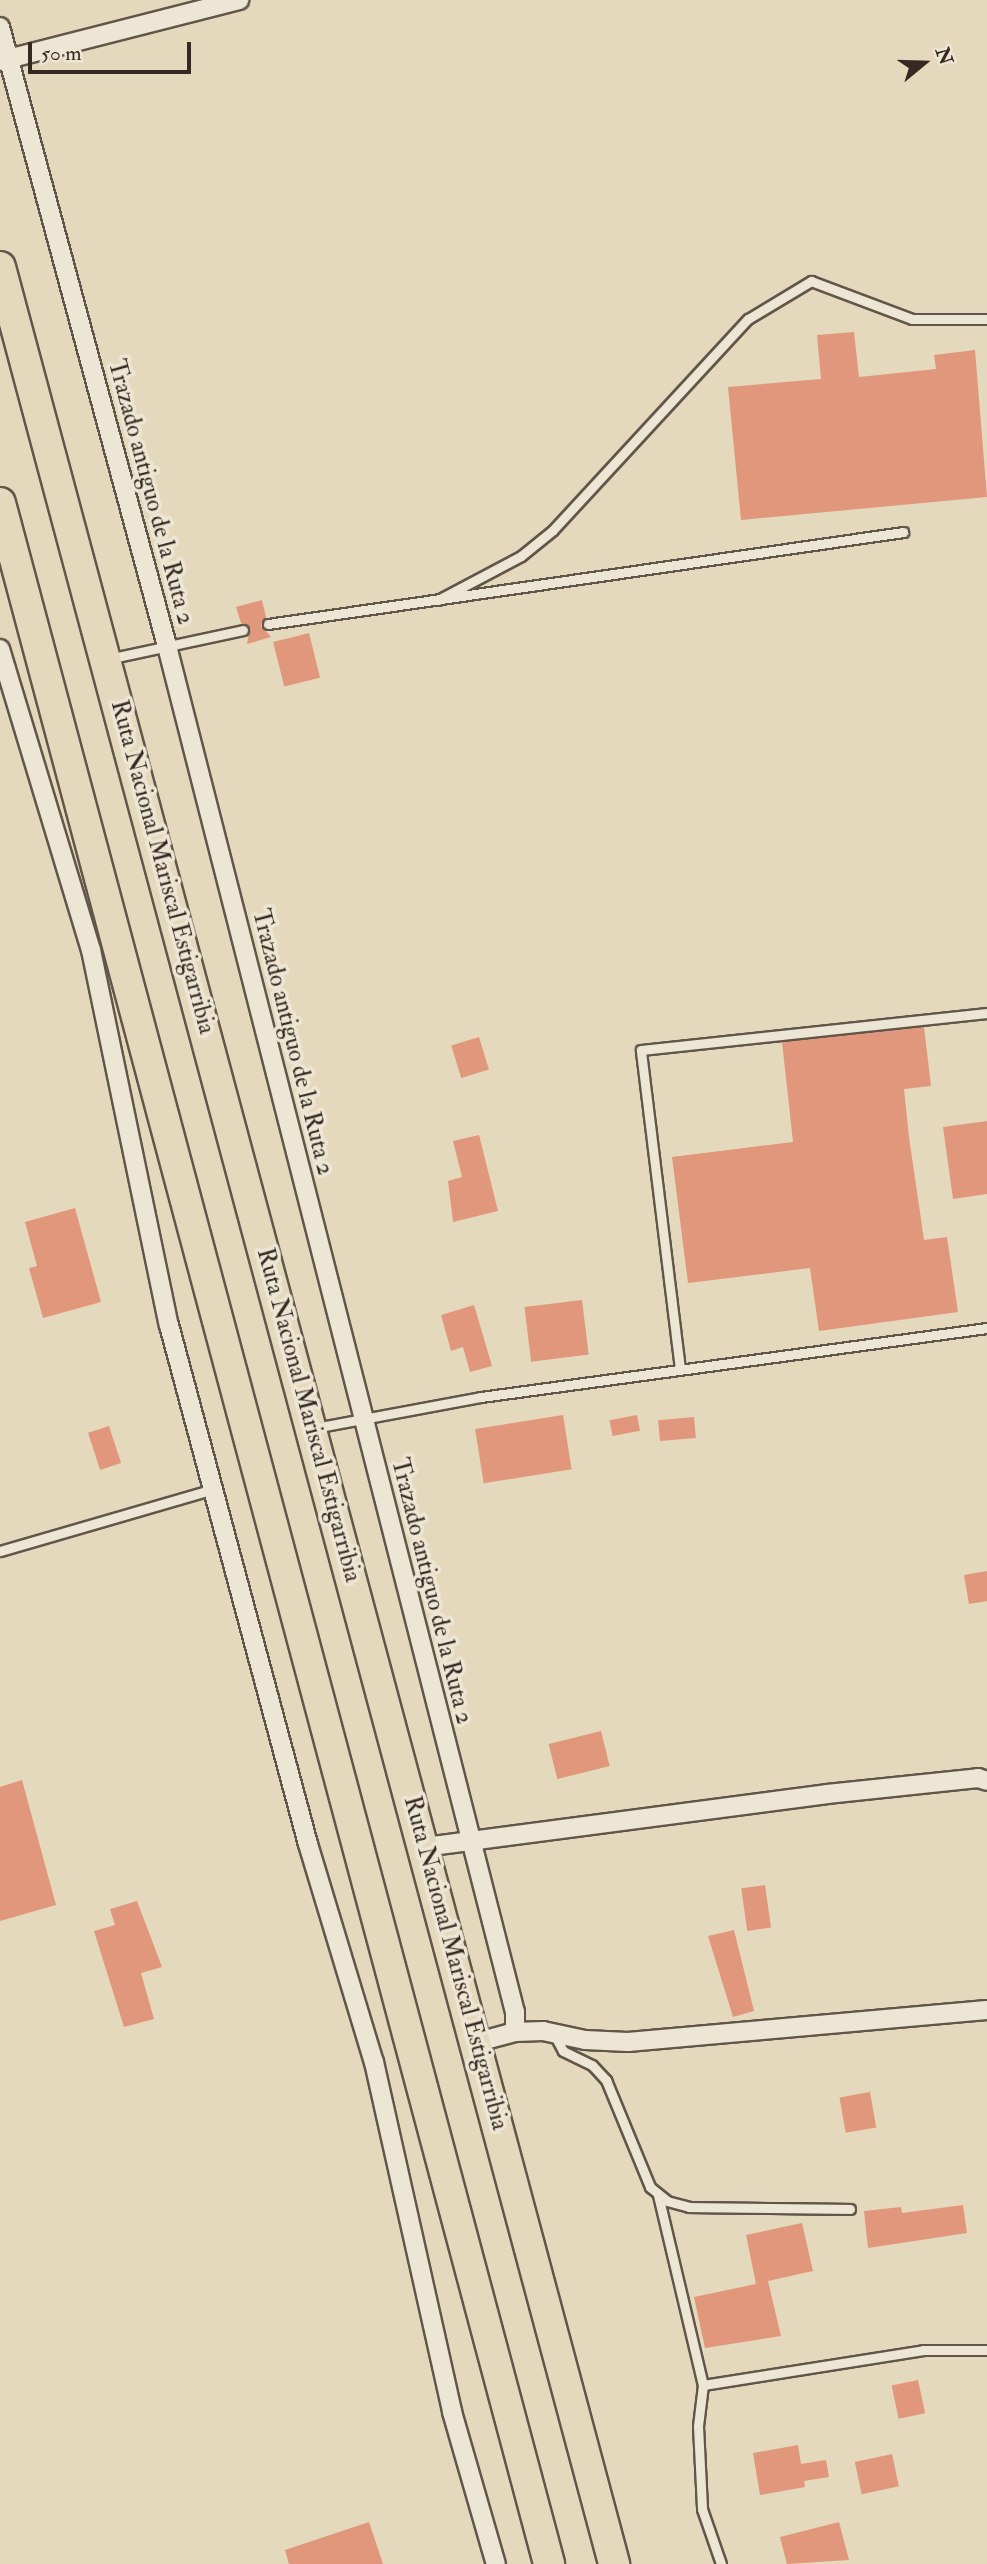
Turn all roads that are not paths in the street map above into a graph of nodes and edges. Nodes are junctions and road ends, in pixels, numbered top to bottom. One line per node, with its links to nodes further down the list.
1 (239, 0): 3 (street)
2 (0, 27): 3 (street, Trazado antiguo de la Ruta 2)
3 (4, 59): 11 (street, Trazado antiguo de la Ruta 2)
4 (0, 267): 13 (highway, Ruta Nacional Mariscal Estigarribia)
5 (987, 319): 8 (lane)
6 (0, 503): 33 (highway)
7 (903, 533): 8 (lane)
8 (438, 600): 9 (lane)
9 (268, 624)
10 (243, 630): 11 (lane)
11 (167, 646): 13 (lane); 17 (street, Trazado antiguo de la Ruta 2)
12 (0, 649): 19 (street)
13 (107, 659): 18 (highway, Ruta Nacional Mariscal Estigarribia)
14 (987, 1013): 16 (lane)
15 (987, 1328): 16 (lane)
16 (680, 1369): 17 (lane)
17 (364, 1419): 18 (lane); 22 (street, Trazado antiguo de la Ruta 2)
18 (313, 1429): 23 (highway, Ruta Nacional Mariscal Estigarribia)
19 (213, 1489): 20 (lane); 32 (street)
20 (0, 1551)
21 (987, 1781): 22 (street)
22 (470, 1842): 23 (street); 25 (street, Trazado antiguo de la Ruta 2)
23 (425, 1847): 27 (highway, Ruta Nacional Mariscal Estigarribia)
24 (987, 2010): 26 (street)
25 (515, 2032): 26 (street); 27 (street)
26 (554, 2034): 28 (lane)
27 (477, 2042): 34 (highway, Ruta Nacional Mariscal Estigarribia)
28 (658, 2195): 29 (lane); 31 (lane)
29 (849, 2209)
30 (987, 2350): 31 (lane)
31 (703, 2385): 35 (lane)
32 (496, 2564)
33 (549, 2564)
34 (614, 2564)
35 (721, 2564)

